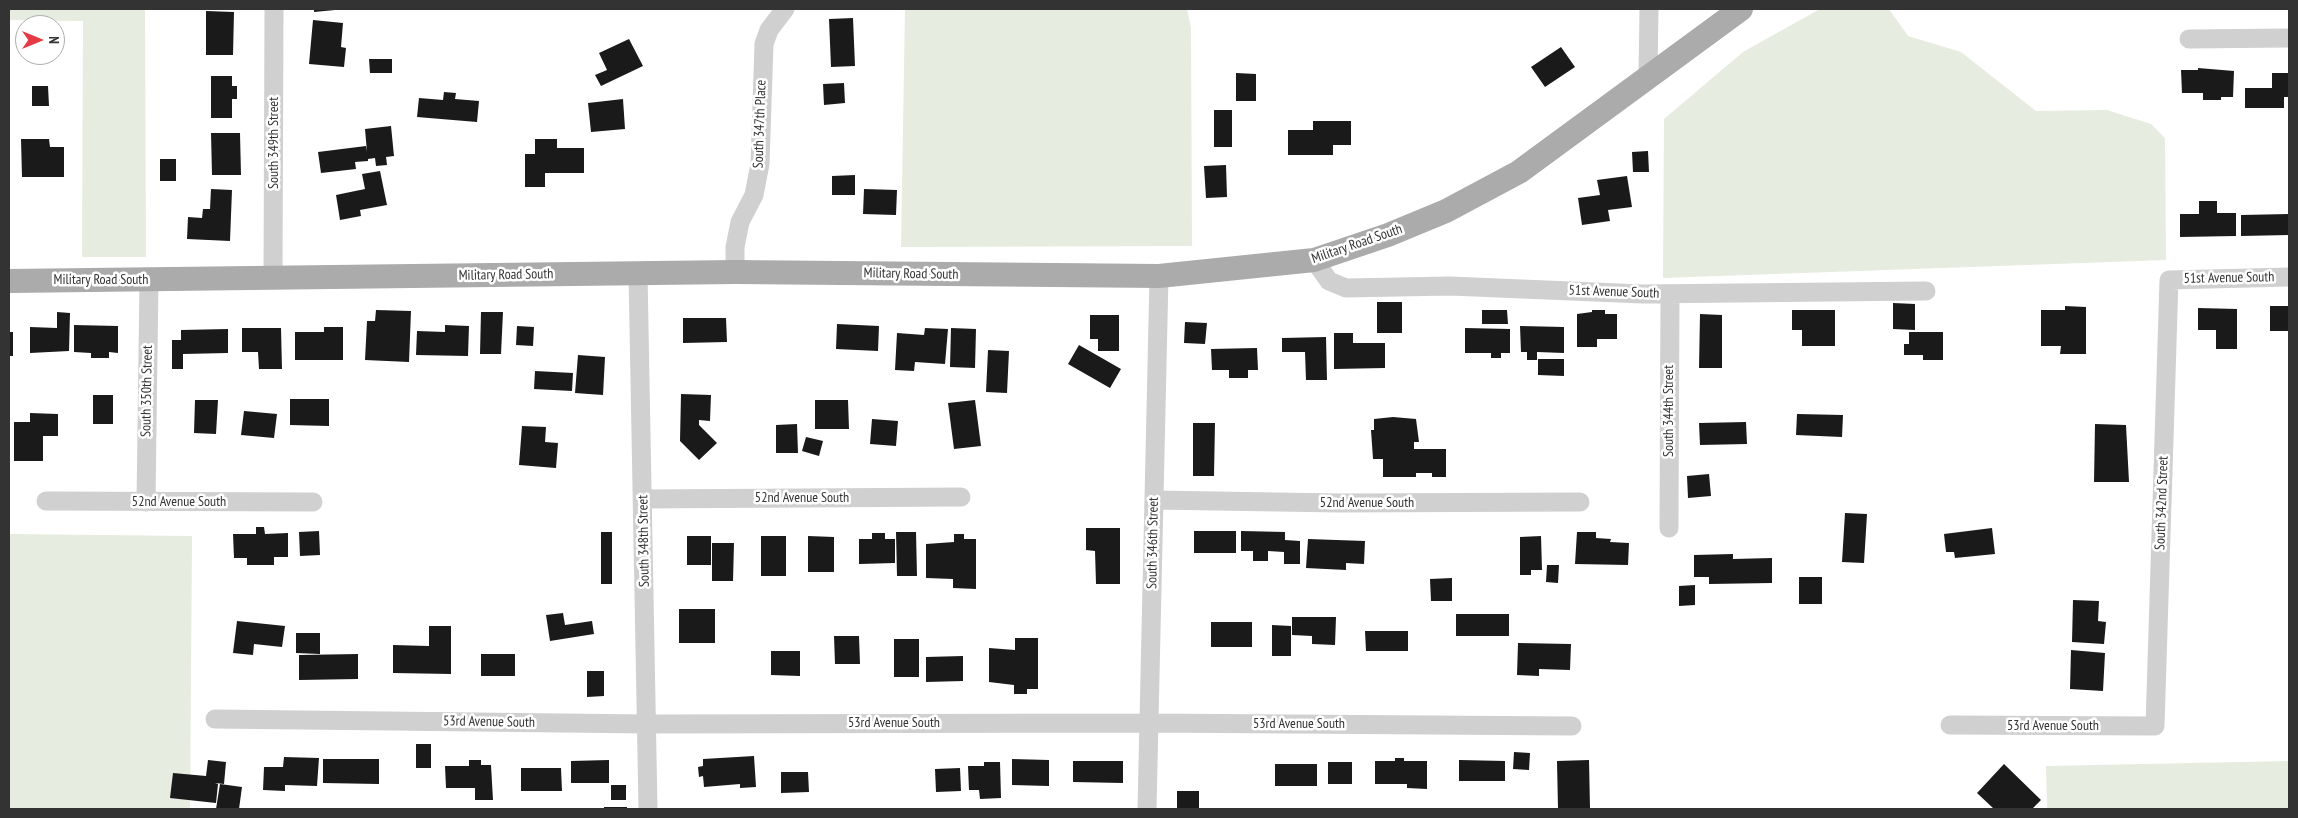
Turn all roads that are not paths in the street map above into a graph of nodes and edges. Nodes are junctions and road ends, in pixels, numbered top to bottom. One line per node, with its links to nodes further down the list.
1 (274, 9): 13 (street, South 349th Street)
2 (786, 9): 9 (street, South 347th Place)
3 (1649, 9): 7 (street)
4 (1741, 9): 7 (main road, Military Road South)
5 (2289, 38): 6 (street)
6 (2189, 39)
7 (1648, 76): 8 (main road, Military Road South)
8 (1314, 260): 11 (main road, Military Road South); 18 (street, 51st Avenue South)
9 (735, 272): 10 (main road, Military Road South); 11 (main road, Military Road South)
10 (638, 274): 13 (main road, Military Road South); 20 (street, South 348th Street)
11 (1159, 276): 21 (street, South 346th Street)
12 (2289, 277): 15 (street, 51st Avenue South)
13 (273, 278): 14 (main road, Military Road South)
14 (149, 280): 16 (main road, Military Road South); 23 (street, South 350th Street)
15 (2169, 280): 32 (street, South 342nd Street)
16 (9, 281)
17 (1926, 291): 18 (street, 51st Avenue South)
18 (1670, 294): 26 (street, South 344th Street)
19 (961, 497): 20 (street, 52nd Avenue South)
20 (643, 499): 29 (street, South 348th Street)
21 (1154, 500): 25 (street, 52nd Avenue South); 28 (street, South 346th Street)
22 (46, 501): 23 (street, 52nd Avenue South)
23 (146, 502): 24 (street, 52nd Avenue South)
24 (313, 502)
25 (1580, 502)
26 (1669, 528)
27 (215, 719): 29 (street, 53rd Avenue South)
28 (1150, 723): 29 (street, 53rd Avenue South); 31 (street, 53rd Avenue South); 34 (street, South 346th Street)
29 (648, 724): 33 (street, South 348th Street)
30 (1950, 725): 32 (street, 53rd Avenue South)
31 (1572, 726)
32 (2155, 726)
33 (648, 809)
34 (1147, 809)

